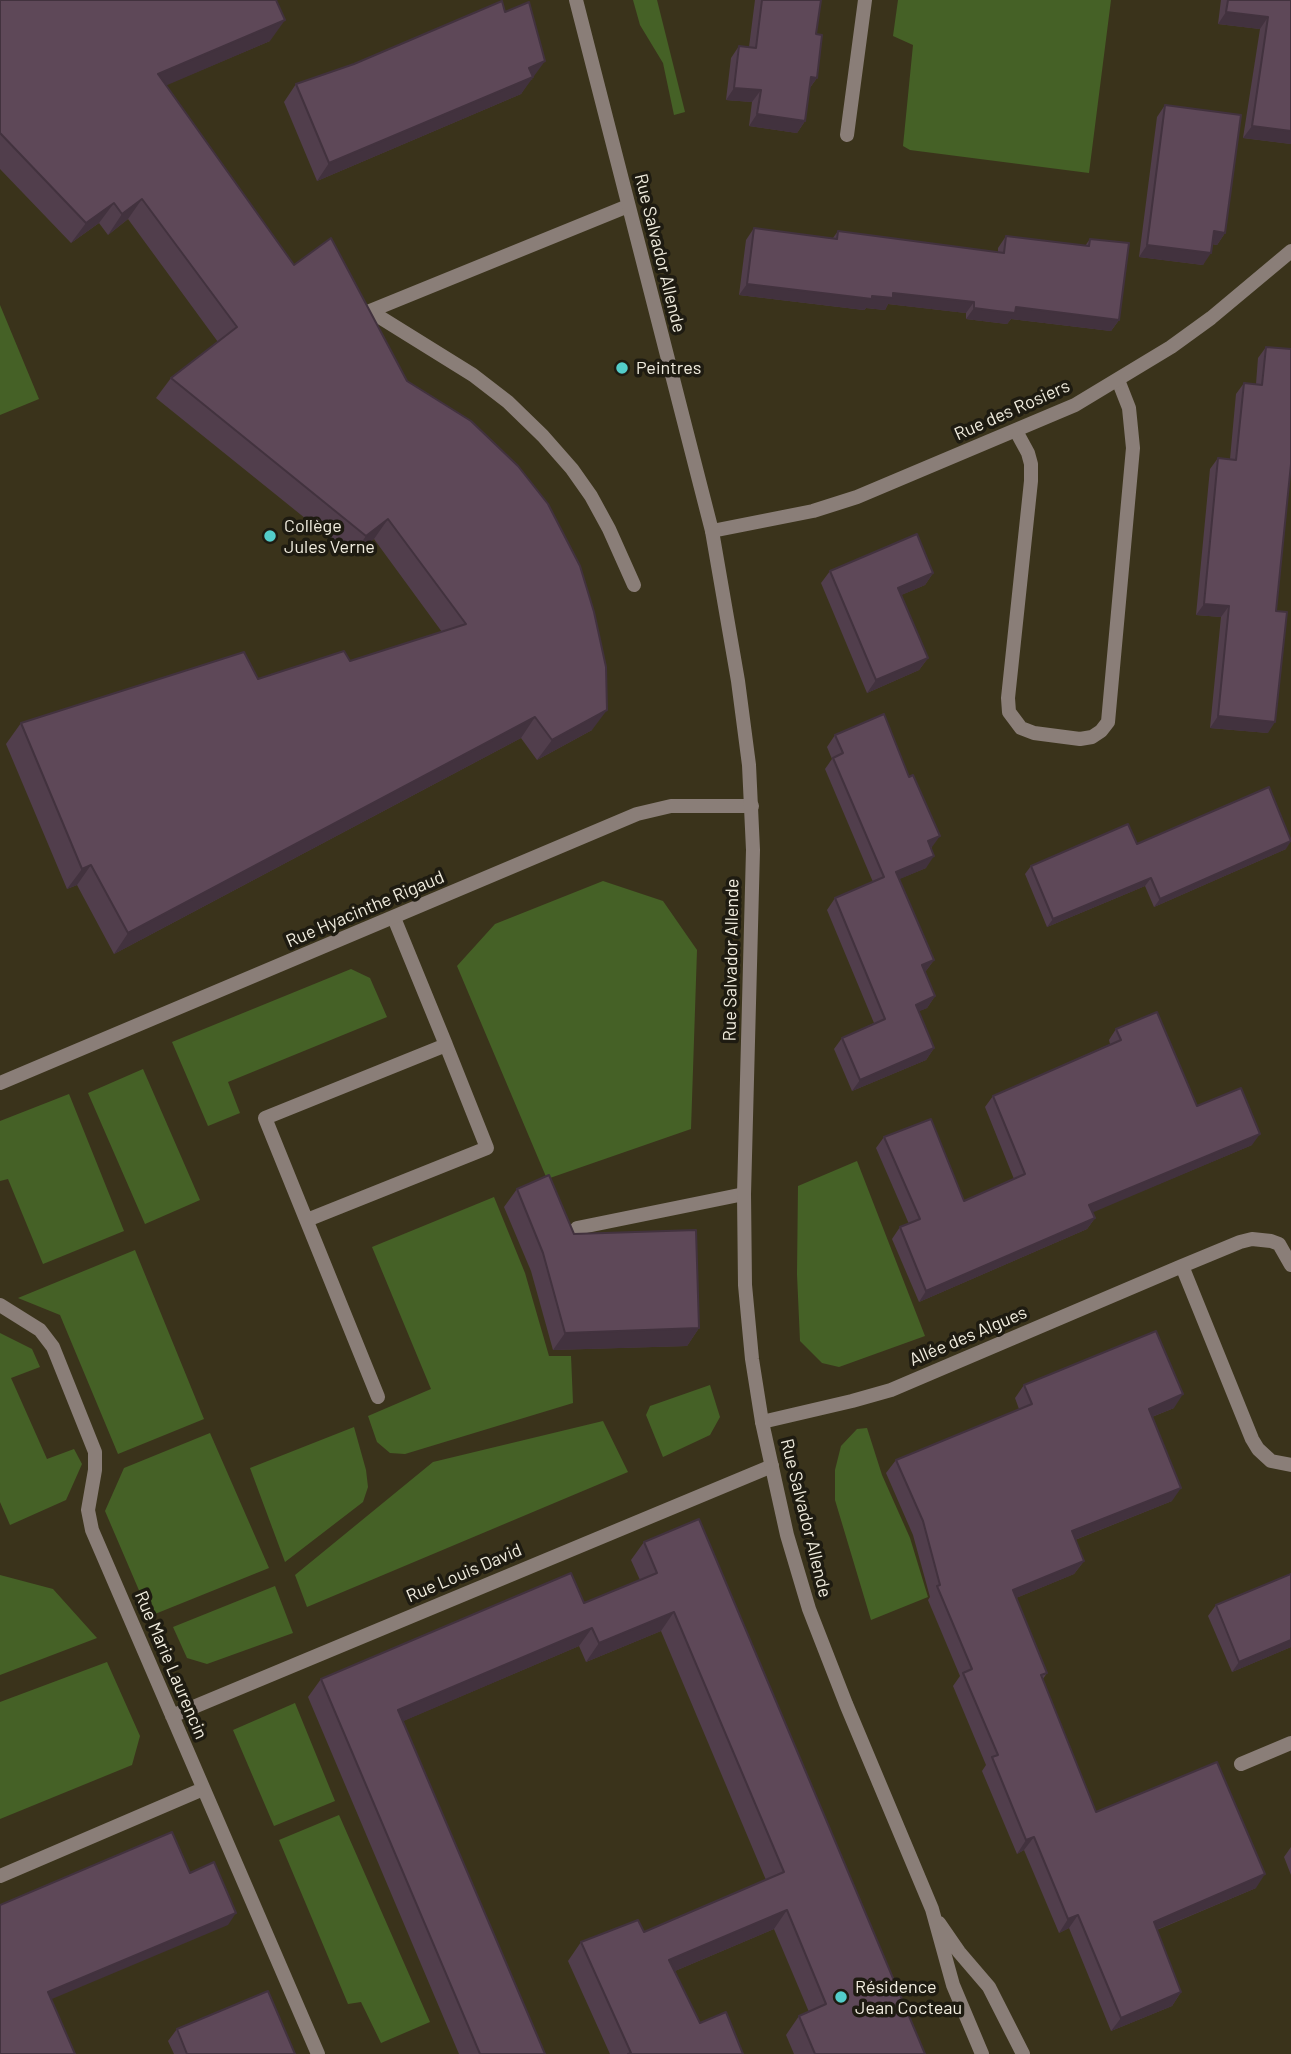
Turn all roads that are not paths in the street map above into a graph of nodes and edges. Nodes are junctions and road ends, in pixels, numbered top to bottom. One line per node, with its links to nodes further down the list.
1 (576, 0): 4 (street, Rue Salvador Allende)
2 (865, 0): 3 (street)
3 (847, 135)
4 (628, 206): 8 (street, Rue Salvador Allende); 9 (street)
5 (1291, 251): 6 (street, Rue des Rosiers)
6 (1118, 380): 7 (street, Rue des Rosiers); 7 (street)
7 (1016, 431): 8 (street, Rue des Rosiers)
8 (712, 531): 10 (street, Rue Salvador Allende)
9 (634, 585)
10 (752, 806): 11 (street, Rue Hyacinthe Rigaud); 14 (street, Rue Salvador Allende)
11 (394, 918): 12 (street); 13 (street, Rue Hyacinthe Rigaud)
12 (446, 1045): 15 (street); 15 (street)
13 (0, 1083)
14 (744, 1194): 16 (street); 21 (street, Rue Salvador Allende)
15 (307, 1220): 20 (street)
16 (576, 1228)
17 (1291, 1265): 18 (street, Allée des Algues)
18 (1182, 1266): 21 (street, Allée des Algues); 22 (street)
19 (0, 1305): 24 (street, Rue Marie Laurencin)
20 (378, 1397)
21 (762, 1422): 23 (street, Rue Salvador Allende)
22 (1291, 1465)
23 (772, 1466): 24 (street, Rue Louis David); 29 (street, Rue Salvador Allende)
24 (172, 1716): 27 (street, Rue Marie Laurencin)
25 (1291, 1743): 26 (street)
26 (1241, 1764)
27 (203, 1789): 28 (street); 30 (street, Rue Marie Laurencin)
28 (0, 1877)
29 (932, 1909): 31 (street, Rue Salvador Allende); 32 (street, Rue Salvador Allende)
30 (318, 2054)
31 (982, 2054)
32 (1023, 2054)

